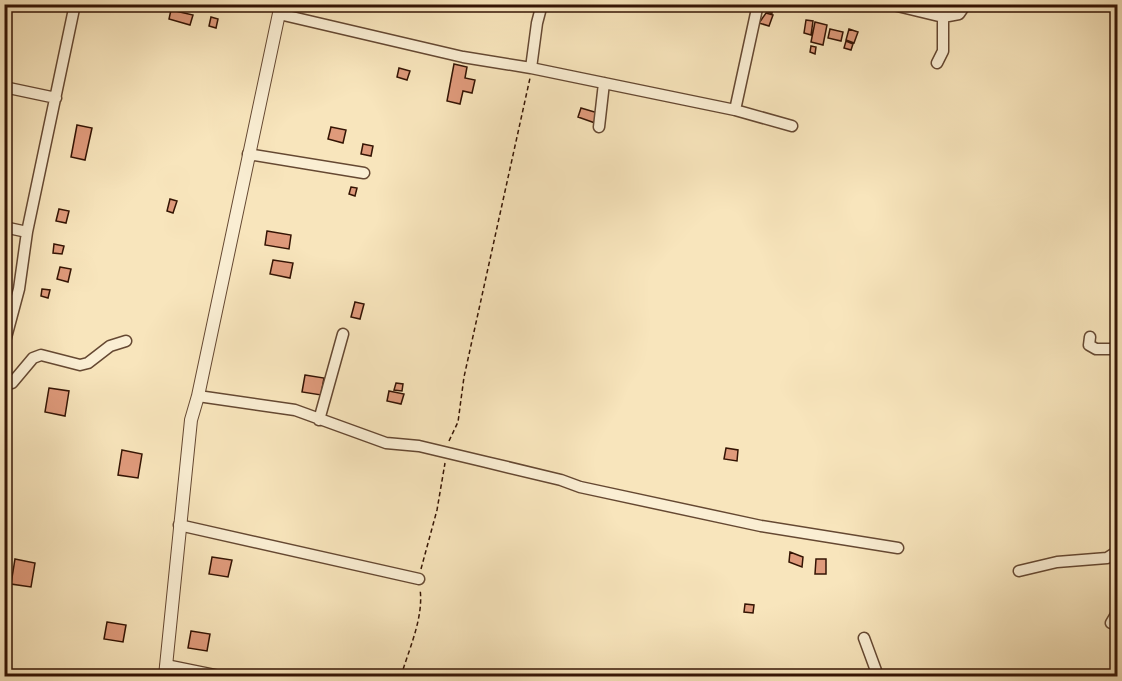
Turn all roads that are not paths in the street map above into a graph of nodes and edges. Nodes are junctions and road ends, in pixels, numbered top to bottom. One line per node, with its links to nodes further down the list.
1 (75, 4): 12 (street)
2 (542, 4): 9 (street)
3 (758, 4): 13 (street)
4 (889, 4): 7 (street)
5 (966, 4): 7 (street)
6 (280, 9): 9 (street); 16 (street)
7 (943, 17): 8 (street)
8 (937, 63)
9 (531, 68): 10 (street)
10 (604, 83): 13 (street); 15 (street)
11 (4, 87): 12 (street)
12 (56, 98): 19 (street)
13 (735, 110): 14 (street)
14 (792, 126)
15 (598, 127)
16 (248, 154): 17 (street); 26 (street)
17 (364, 173)
18 (4, 227): 19 (street)
19 (27, 232): 23 (street)
20 (343, 334): 27 (street)
21 (1090, 337): 24 (street)
22 (126, 341): 25 (street)
23 (4, 345)
24 (1118, 349)
25 (4, 385)
26 (198, 396): 27 (street); 28 (street)
27 (319, 420): 29 (street)
28 (179, 525): 32 (street); 36 (street)
29 (898, 548)
30 (1118, 551): 31 (street)
31 (1019, 571)
32 (419, 579)
33 (1118, 610): 34 (street)
34 (1111, 623)
35 (864, 638): 38 (street)
36 (166, 671): 37 (street)
37 (220, 676)
38 (878, 676)

